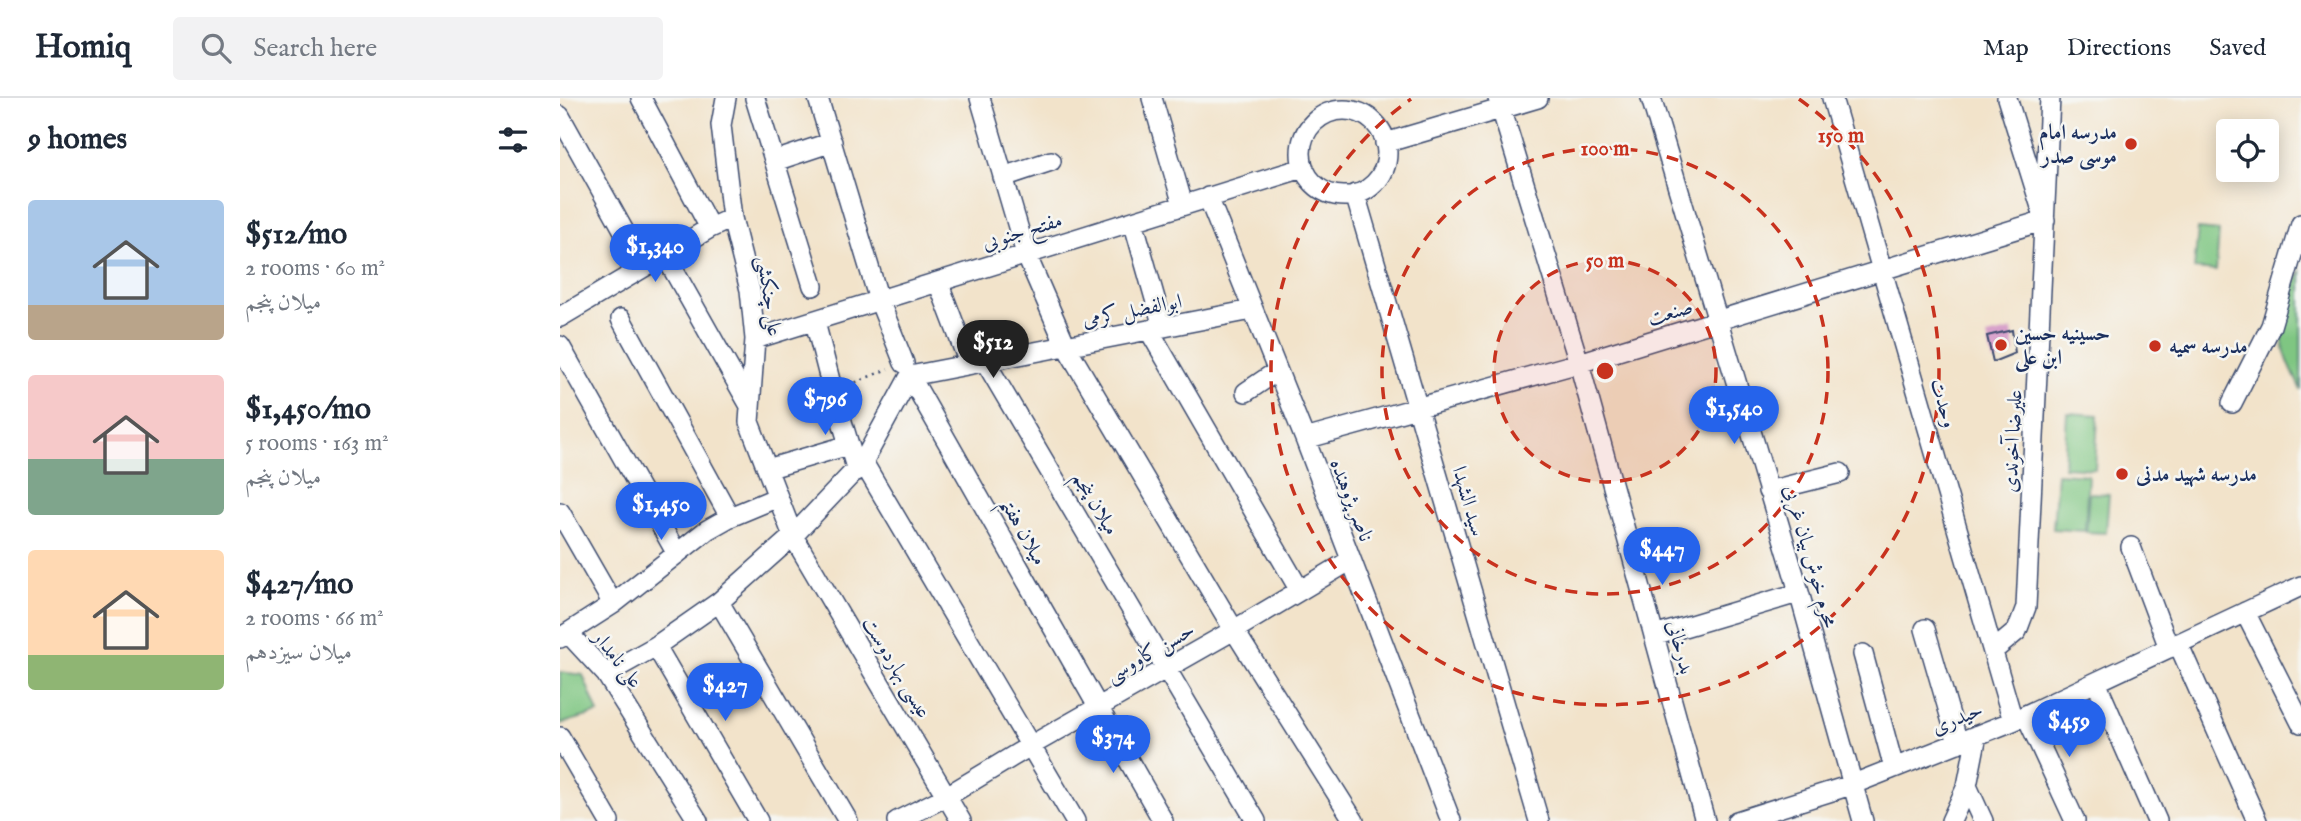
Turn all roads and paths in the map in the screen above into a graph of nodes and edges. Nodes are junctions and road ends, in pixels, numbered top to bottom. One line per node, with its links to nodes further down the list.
1 (641, 98): 28 (street)
2 (726, 98): 24 (street, علی چنکشی)
3 (755, 98): 17 (street)
4 (818, 98): 15 (street, میلان هفتم)
5 (980, 98): 20 (street)
6 (1152, 98): 23 (street)
7 (1538, 98): 12 (street)
8 (1651, 98): 40 (street, محرم خوش بیان غربی)
9 (1832, 98): 32 (street, وحدت)
10 (2007, 98): 25 (street, علیرضا آخوندی)
11 (2050, 98): 25 (street, علیرضا آخوندی)
12 (1499, 104): 16 (street); 46 (street, بدرخانی)
13 (1326, 105): 16 (street); 19 (street)
14 (560, 116): 31 (street)
15 (832, 142): 17 (street); 35 (street, میلان هفتم)
16 (1385, 143): 21 (street)
17 (775, 161): 34 (street)
18 (1051, 161): 20 (street)
19 (1303, 167): 21 (street); 22 (street, مفتح جنوبی)
20 (1003, 177): 29 (street)
21 (1356, 194): 53 (street, سید الشهدا)
22 (1208, 197): 23 (street, مفتح جنوبی); 36 (street, ناصر پژوهنده)
23 (1183, 205): 26 (street, مفتح جنوبی)
24 (732, 218): 28 (street); 42 (street, علی چنکشی)
25 (2045, 220): 32 (street, صنعت); 79 (street, علیرضا آخوندی)
26 (1133, 221): 29 (street, مفتح جنوبی); 41 (street)
27 (2301, 224): 51 (street)
28 (710, 228): 30 (street)
29 (1026, 254): 33 (street, مفتح جنوبی); 44 (street)
30 (665, 255): 31 (street); 52 (street)
31 (644, 267): 37 (street)
32 (1882, 271): 40 (street, صنعت); 79 (street, وحدت)
33 (938, 282): 35 (street, مفتح جنوبی); 45 (street, میلان پنجم)
34 (813, 286)
35 (879, 300): 39 (street, مفتح جنوبی); 47 (street, میلان هفتم)
36 (1252, 310): 41 (street, ابوالفضل کرمی); 48 (street, ناصر پژوهنده)
37 (562, 311)
38 (621, 319): 62 (street)
39 (815, 322): 42 (street, مفتح جنوبی); 49 (street)
40 (1718, 322): 46 (street, صنعت); 59 (street, محرم خوش بیان غربی)
41 (1156, 329): 44 (street, ابوالفضل کرمی); 68 (street)
42 (755, 339): 52 (street, علی چنکشی)
43 (560, 346): 65 (street)
44 (1066, 346): 45 (street, ابوالفضل کرمی); 74 (street)
45 (977, 362): 47 (street, ابوالفضل کرمی); 81 (street, میلان پنجم)
46 (1580, 363): 53 (street, صنعت); 76 (street, بدرخانی)
47 (907, 370): 49 (path); 56 (street); 84 (street, میلان هفتم)
48 (1277, 371): 50 (street); 54 (street, ناصر پژوهنده)
49 (833, 391): 55 (street)
50 (1246, 392)
51 (2232, 403)
52 (750, 404): 57 (street, علی چنکشی)
53 (1418, 408): 54 (street, صنعت); 106 (street, سید الشهدا)
54 (1305, 439): 66 (street, ناصر پژوهنده)
55 (849, 445): 56 (street); 57 (street)
56 (860, 466): 63 (street); 90 (street)
57 (767, 469): 60 (street, علی چنکشی)
58 (1840, 473): 59 (street)
59 (1769, 491): 69 (street, محرم خوش بیان غربی)
60 (778, 498): 62 (street, علی نامدار); 63 (street, عیسی بهاردوست)
61 (560, 512): 71 (street)
62 (730, 517): 65 (street, علی نامدار)
63 (793, 536): 70 (street); 94 (street, عیسی بهاردوست)
64 (2131, 547): 77 (street)
65 (677, 554): 71 (street, علی نامدار)
66 (1351, 559): 68 (street, حسن کاووسی); 105 (street, ناصر پژوهنده)
67 (2301, 586): 72 (street, حیدری)
68 (1299, 589): 74 (street, حسن کاووسی)
69 (1798, 593): 76 (street); 92 (street, محرم خوش بیان غربی)
70 (719, 602): 78 (street); 98 (street)
71 (613, 604): 75 (street, علی نامدار)
72 (2245, 612): 77 (street, حیدری); 86 (street)
73 (1925, 629): 89 (street)
74 (1234, 631): 81 (street, حسن کاووسی); 104 (street)
75 (564, 636): 82 (street, علی نامدار)
76 (1654, 636): 107 (street, بدرخانی)
77 (2174, 645): 83 (street, حیدری); 114 (street)
78 (656, 646): 82 (street); 97 (street)
79 (1993, 651): 85 (street, وحدت)
80 (1863, 654): 91 (street)
81 (1167, 669): 84 (street, حسن کاووسی); 103 (street, میلان پنجم)
82 (606, 674): 96 (street, علی نامدار)
83 (2096, 682): 85 (street, حیدری); 113 (street)
84 (1098, 708): 90 (street, حسن کاووسی); 102 (street, میلان هفتم)
85 (2020, 718): 87 (street, حیدری); 112 (street, وحدت)
86 (2301, 723)
87 (1977, 735): 89 (street, حیدری); 93 (street)
88 (560, 737): 95 (street)
89 (1958, 743): 91 (street, حیدری)
90 (1030, 746): 94 (street, حسن کاووسی); 101 (street)
91 (1894, 768): 92 (street, حیدری)
92 (1851, 785): 108 (street, حیدری); 109 (street, محرم خوش بیان غربی)
93 (1967, 786): 110 (street); 111 (street)
94 (947, 796): 99 (street, حسن کاووسی); 100 (street, عیسی بهاردوست)
95 (609, 821)
96 (698, 821)
97 (758, 821)
98 (848, 821)
99 (897, 821)
100 (961, 821)
101 (1075, 821)
102 (1163, 821)
103 (1256, 821)
104 (1354, 821)
105 (1451, 821)
106 (1539, 821)
107 (1705, 821)
108 (1737, 821)
109 (1863, 821)
110 (1951, 821)
111 (1983, 821)
112 (2075, 821)
113 (2157, 821)
114 (2257, 821)

